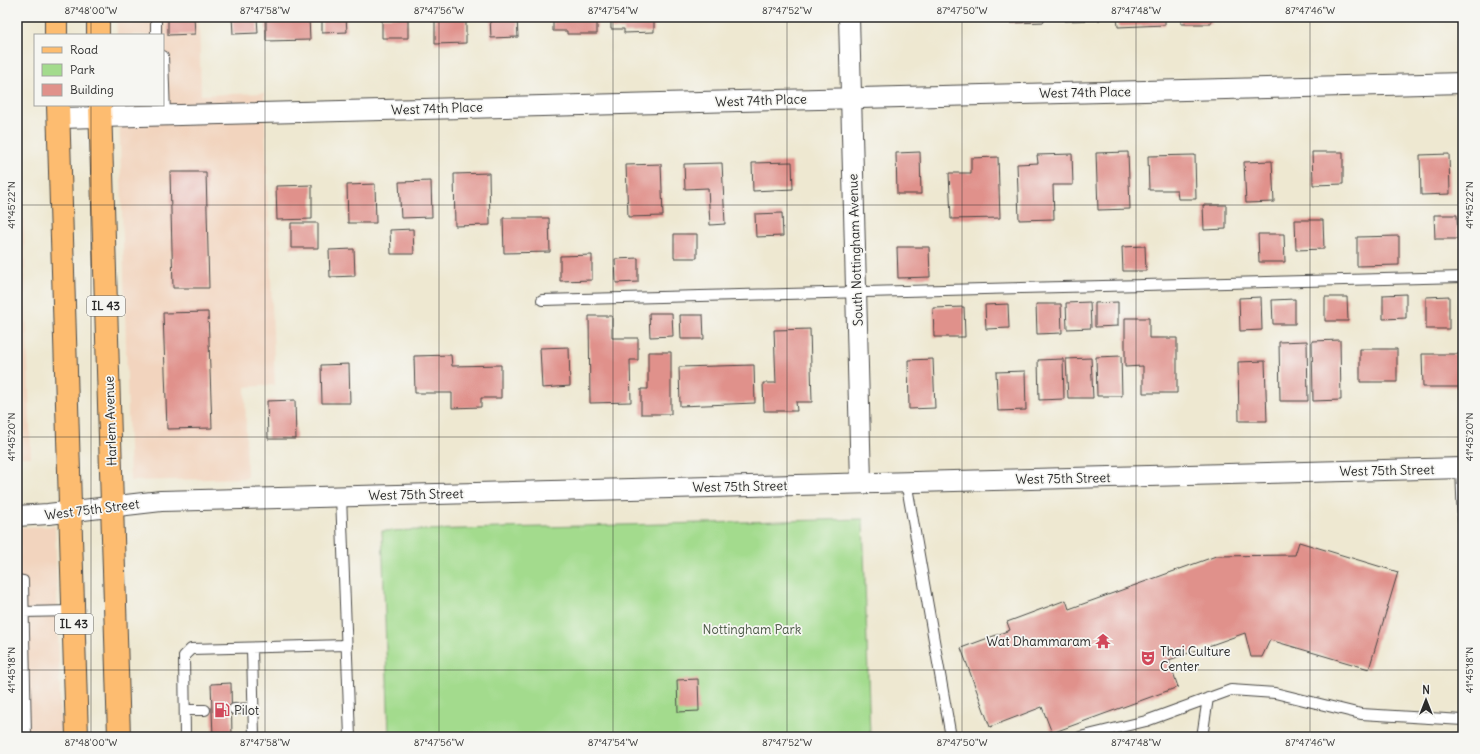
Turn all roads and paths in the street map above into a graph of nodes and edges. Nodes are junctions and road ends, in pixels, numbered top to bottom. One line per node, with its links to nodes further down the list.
1 (56, 17): 5 (main road)
2 (98, 17): 6 (main road)
3 (156, 17): 7 (lane)
4 (848, 17): 10 (street, South Nottingham Avenue)
5 (56, 34)
6 (98, 34)
7 (156, 34)
8 (1463, 83): 10 (street, West 74th Place)
9 (164, 86): 13 (lane)
10 (851, 98): 13 (street, West 74th Place); 15 (street, South Nottingham Avenue)
11 (101, 111): 12 (street, West 74th Place); 13 (street, West 74th Place); 21 (main road, Harlem Avenue / IL 43)
12 (59, 112): 22 (main road, IL 43)
13 (165, 116)
14 (1463, 277): 15 (lane)
15 (856, 293): 16 (lane); 19 (street, South Nottingham Avenue)
16 (542, 300)
17 (1462, 468): 18 (street, West 75th Street); 24 (lane)
18 (906, 481): 19 (street, West 75th Street); 42 (lane)
19 (861, 483): 20 (street, West 75th Street)
20 (341, 496): 21 (street, West 75th Street); 28 (lane)
21 (112, 506): 22 (street, West 75th Street); 38 (main road, Harlem Avenue / IL 43)
22 (70, 512): 23 (street, West 75th Street); 26 (main road, IL 43)
23 (17, 516)
24 (1463, 519)
25 (17, 580): 27 (lane)
26 (73, 611): 27 (lane); 37 (main road, IL 43)
27 (24, 612): 36 (lane)
28 (347, 645): 29 (lane); 41 (lane)
29 (252, 648): 31 (lane); 33 (lane)
30 (1208, 698): 35 (lane); 43 (lane); 44 (lane)
31 (253, 708): 32 (lane); 40 (lane)
32 (234, 709)
33 (185, 710): 34 (lane); 39 (lane)
34 (205, 710)
35 (1463, 720)
36 (26, 737)
37 (77, 737)
38 (119, 737)
39 (185, 737)
40 (254, 737)
41 (350, 737)
42 (951, 737)
43 (1080, 737)
44 (1202, 737)

